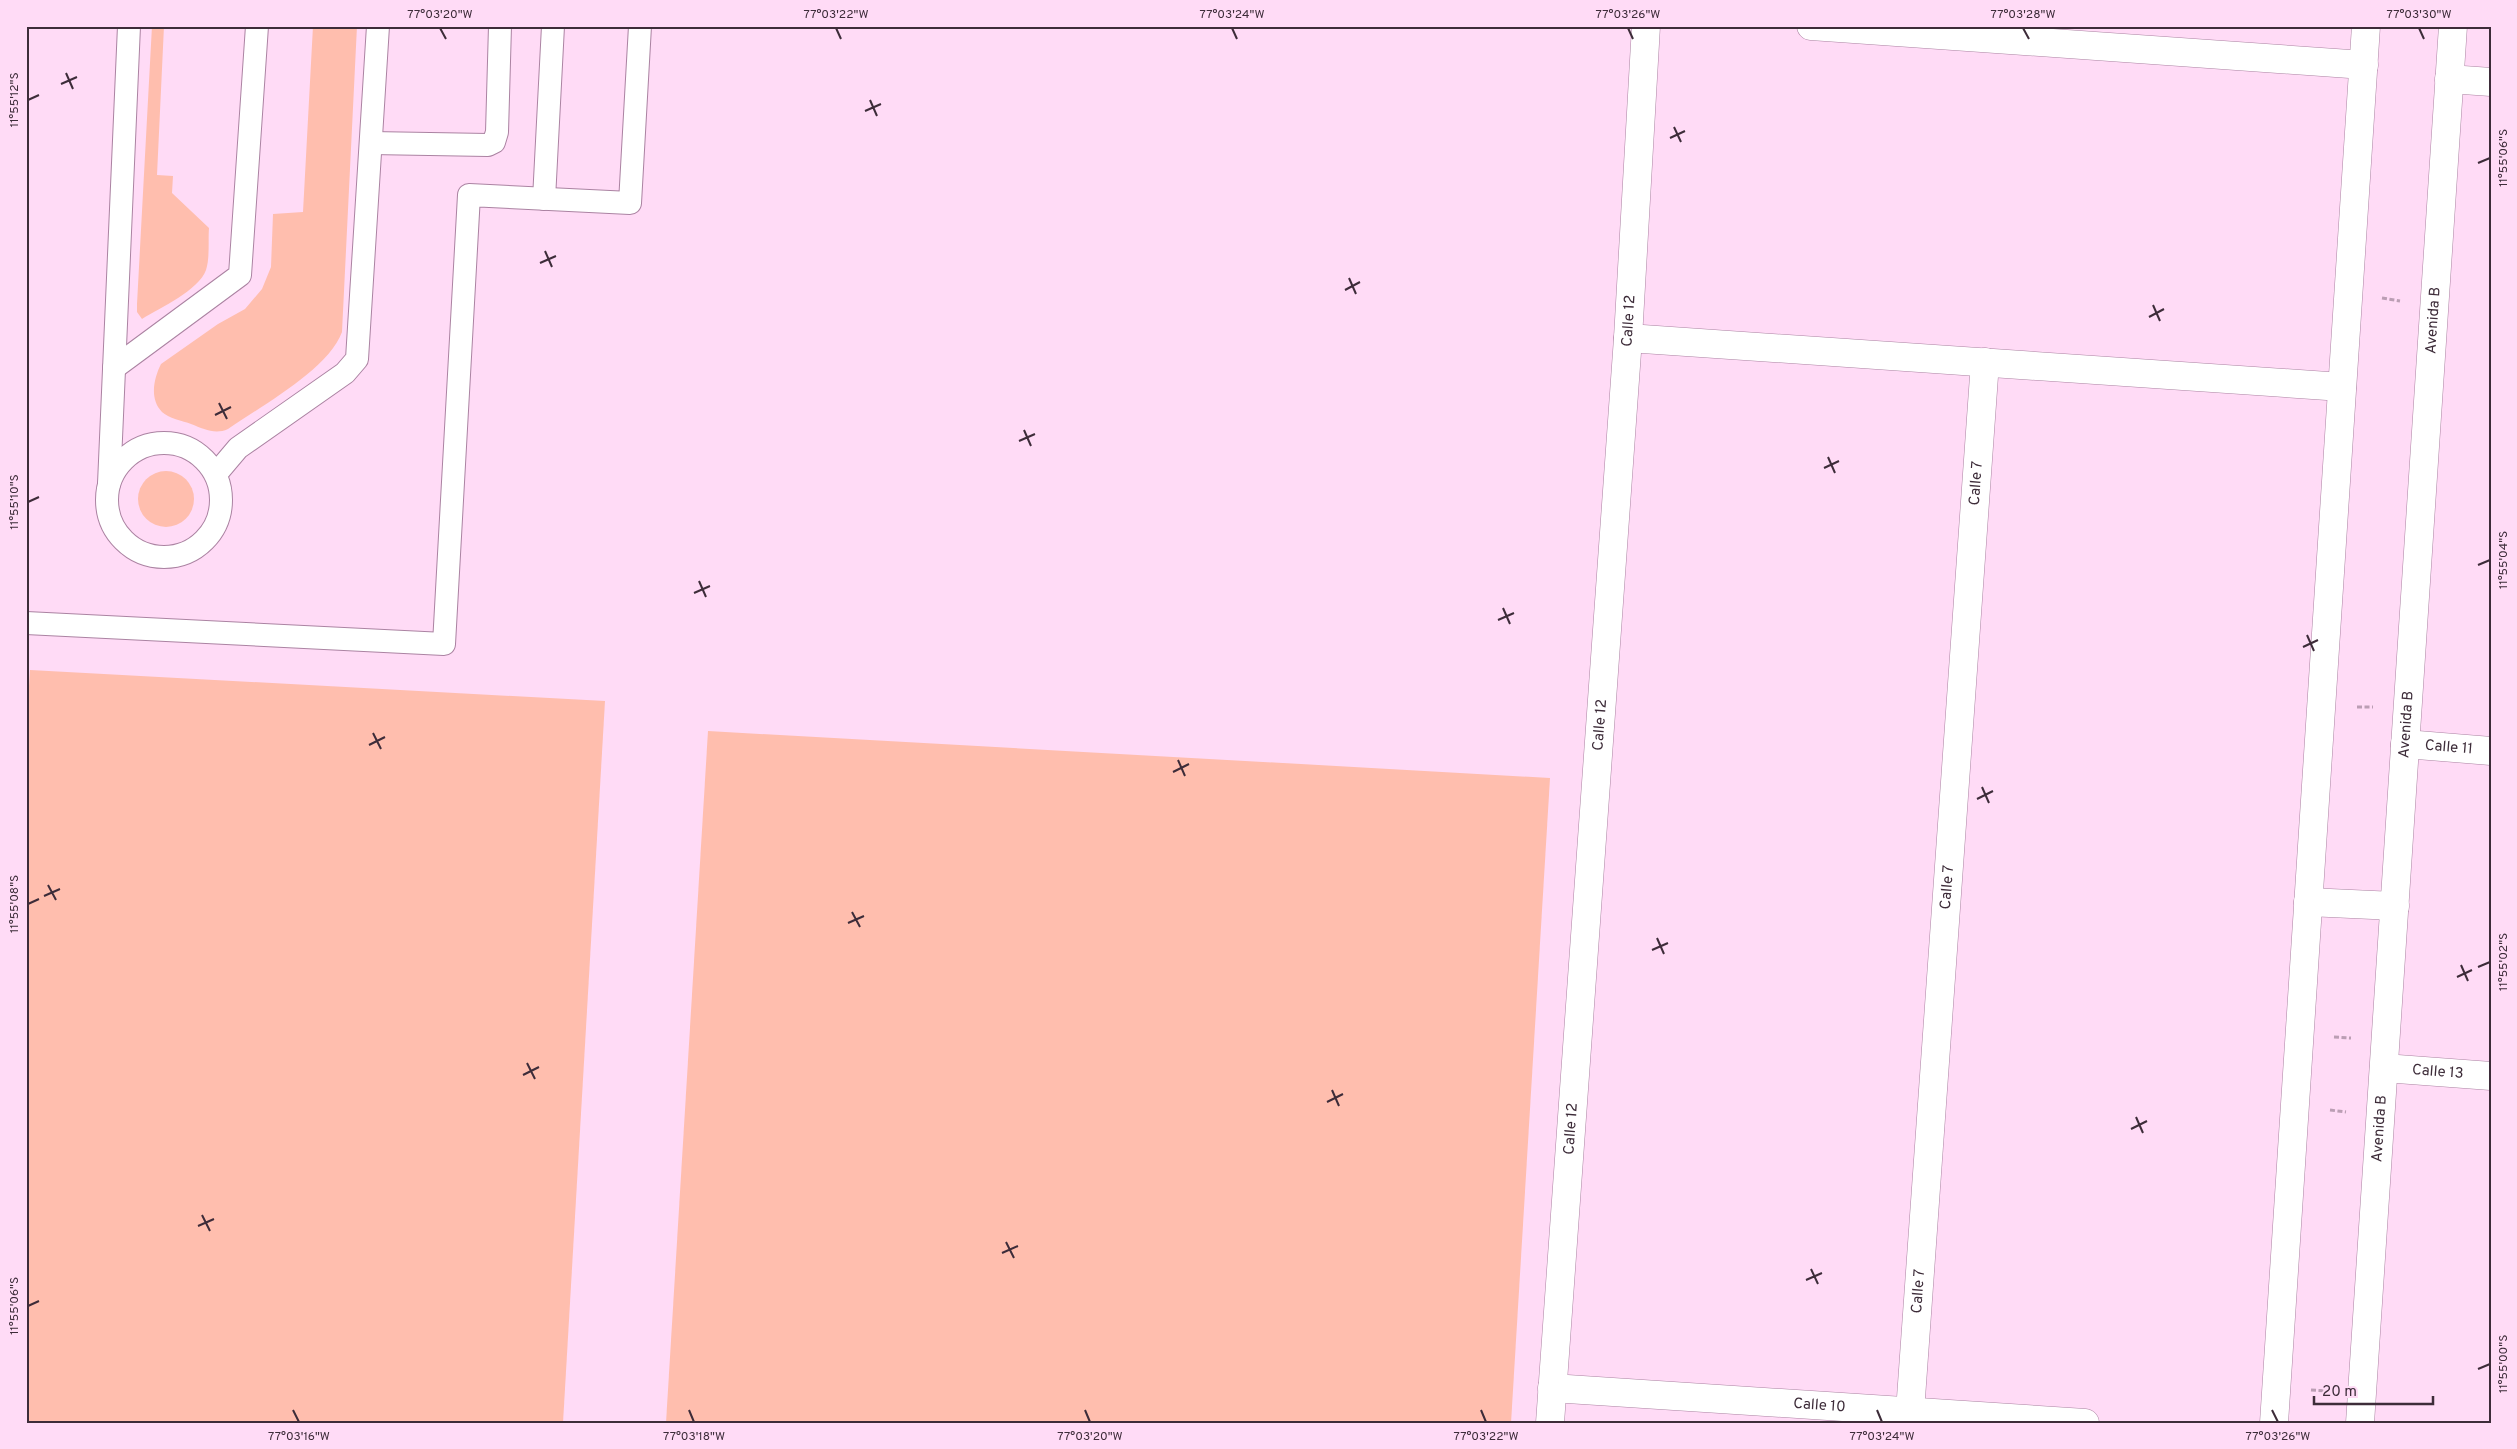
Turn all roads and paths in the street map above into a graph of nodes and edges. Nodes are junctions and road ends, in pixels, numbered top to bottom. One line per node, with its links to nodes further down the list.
1 (129, 26): 20 (lane)
2 (257, 26): 20 (lane)
3 (378, 26): 14 (lane)
4 (500, 26): 14 (lane)
5 (553, 26): 15 (lane)
6 (640, 26): 15 (lane)
7 (1646, 26): 18 (street, Calle 12)
8 (1811, 26): 11 (street)
9 (2366, 26): 11 (street)
10 (2453, 26): 12 (street, Avenida B)
11 (2364, 65): 16 (street)
12 (2449, 79): 13 (street); 17 (street, Avenida B)
13 (2491, 82)
14 (371, 143): 22 (lane)
15 (544, 199): 24 (lane)
16 (2349, 294): 17 (path); 21 (street)
17 (2434, 305): 26 (street, Avenida B)
18 (1628, 338): 19 (street); 38 (street, Calle 12)
19 (1985, 362): 21 (street); 40 (street, Calle 7)
20 (114, 368): 23 (lane)
21 (2342, 387): 25 (street)
22 (216, 474): 23 (lane); 23 (lane)
23 (109, 484)
24 (26, 623)
25 (2321, 707): 26 (path); 29 (street)
26 (2408, 707): 27 (street, Avenida B)
27 (2406, 744): 28 (street, Calle 11); 30 (street, Avenida B)
28 (2491, 751)
29 (2308, 902): 30 (street); 31 (street)
30 (2395, 906): 32 (street, Avenida B)
31 (2299, 1036): 32 (path); 35 (street)
32 (2386, 1038): 33 (street, Avenida B)
33 (2384, 1068): 34 (street, Calle 13); 36 (street, Avenida B)
34 (2491, 1076)
35 (2295, 1107): 36 (path); 37 (street)
36 (2381, 1115): 39 (street, Avenida B)
37 (2276, 1386): 39 (path); 43 (street)
38 (1552, 1388): 40 (street, Calle 10); 41 (street, Calle 12)
39 (2362, 1395): 44 (street, Avenida B)
40 (1910, 1412): 42 (street, Calle 10)
41 (1550, 1423)
42 (2084, 1423)
43 (2274, 1423)
44 (2360, 1423)

